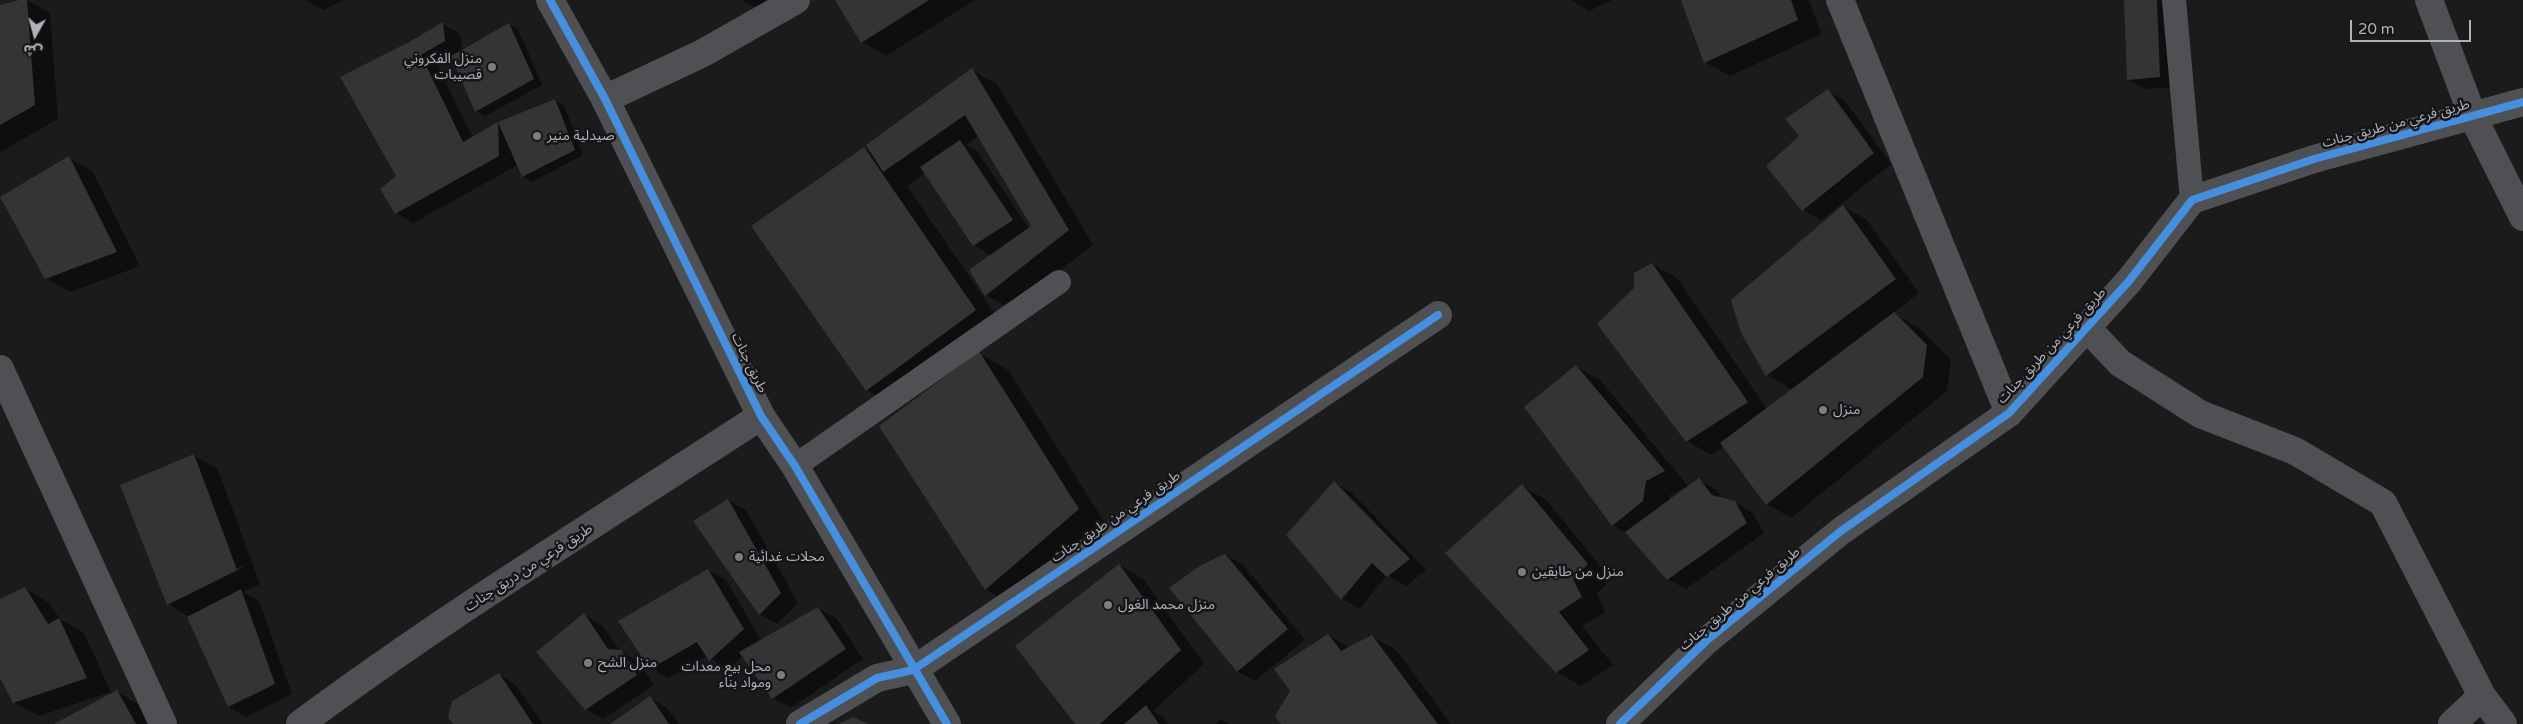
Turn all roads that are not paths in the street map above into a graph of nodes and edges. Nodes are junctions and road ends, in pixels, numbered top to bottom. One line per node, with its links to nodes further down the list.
1 (550, 0): 6 (street, طريق جنات)
2 (796, 0): 6 (street)
3 (1840, 0): 15 (street)
4 (2174, 0): 9 (lane)
5 (2429, 0): 8 (street)
6 (605, 100): 16 (street, طريق جنات)
7 (2523, 102): 8 (street, طريق فرعي من طريق جنات)
8 (2474, 117): 9 (street, طريق فرعي من طريق جنات); 10 (street)
9 (2192, 200): 13 (street, طريق فرعي من طريق جنات)
10 (2523, 217)
11 (1059, 282): 17 (lane)
12 (1438, 315): 18 (street, طريق فرعي من طريق جنات)
13 (2087, 328): 15 (street, طريق فرعي من طريق جنات); 19 (street)
14 (0, 369): 20 (street)
15 (2009, 413): 24 (street, طريق فرعي من طريق جنات)
16 (761, 416): 17 (street, طريق جنات); 21 (street, طريق فرعي من دريق جنات)
17 (795, 466): 18 (street, طريق جنات)
18 (913, 670): 22 (street, طريق فرعي من طريق جنات); 23 (street, طريق جنات)
19 (2482, 696): 25 (street); 26 (street)
20 (163, 724)
21 (300, 724)
22 (800, 724)
23 (947, 724)
24 (1620, 724)
25 (2452, 724)
26 (2503, 724)

